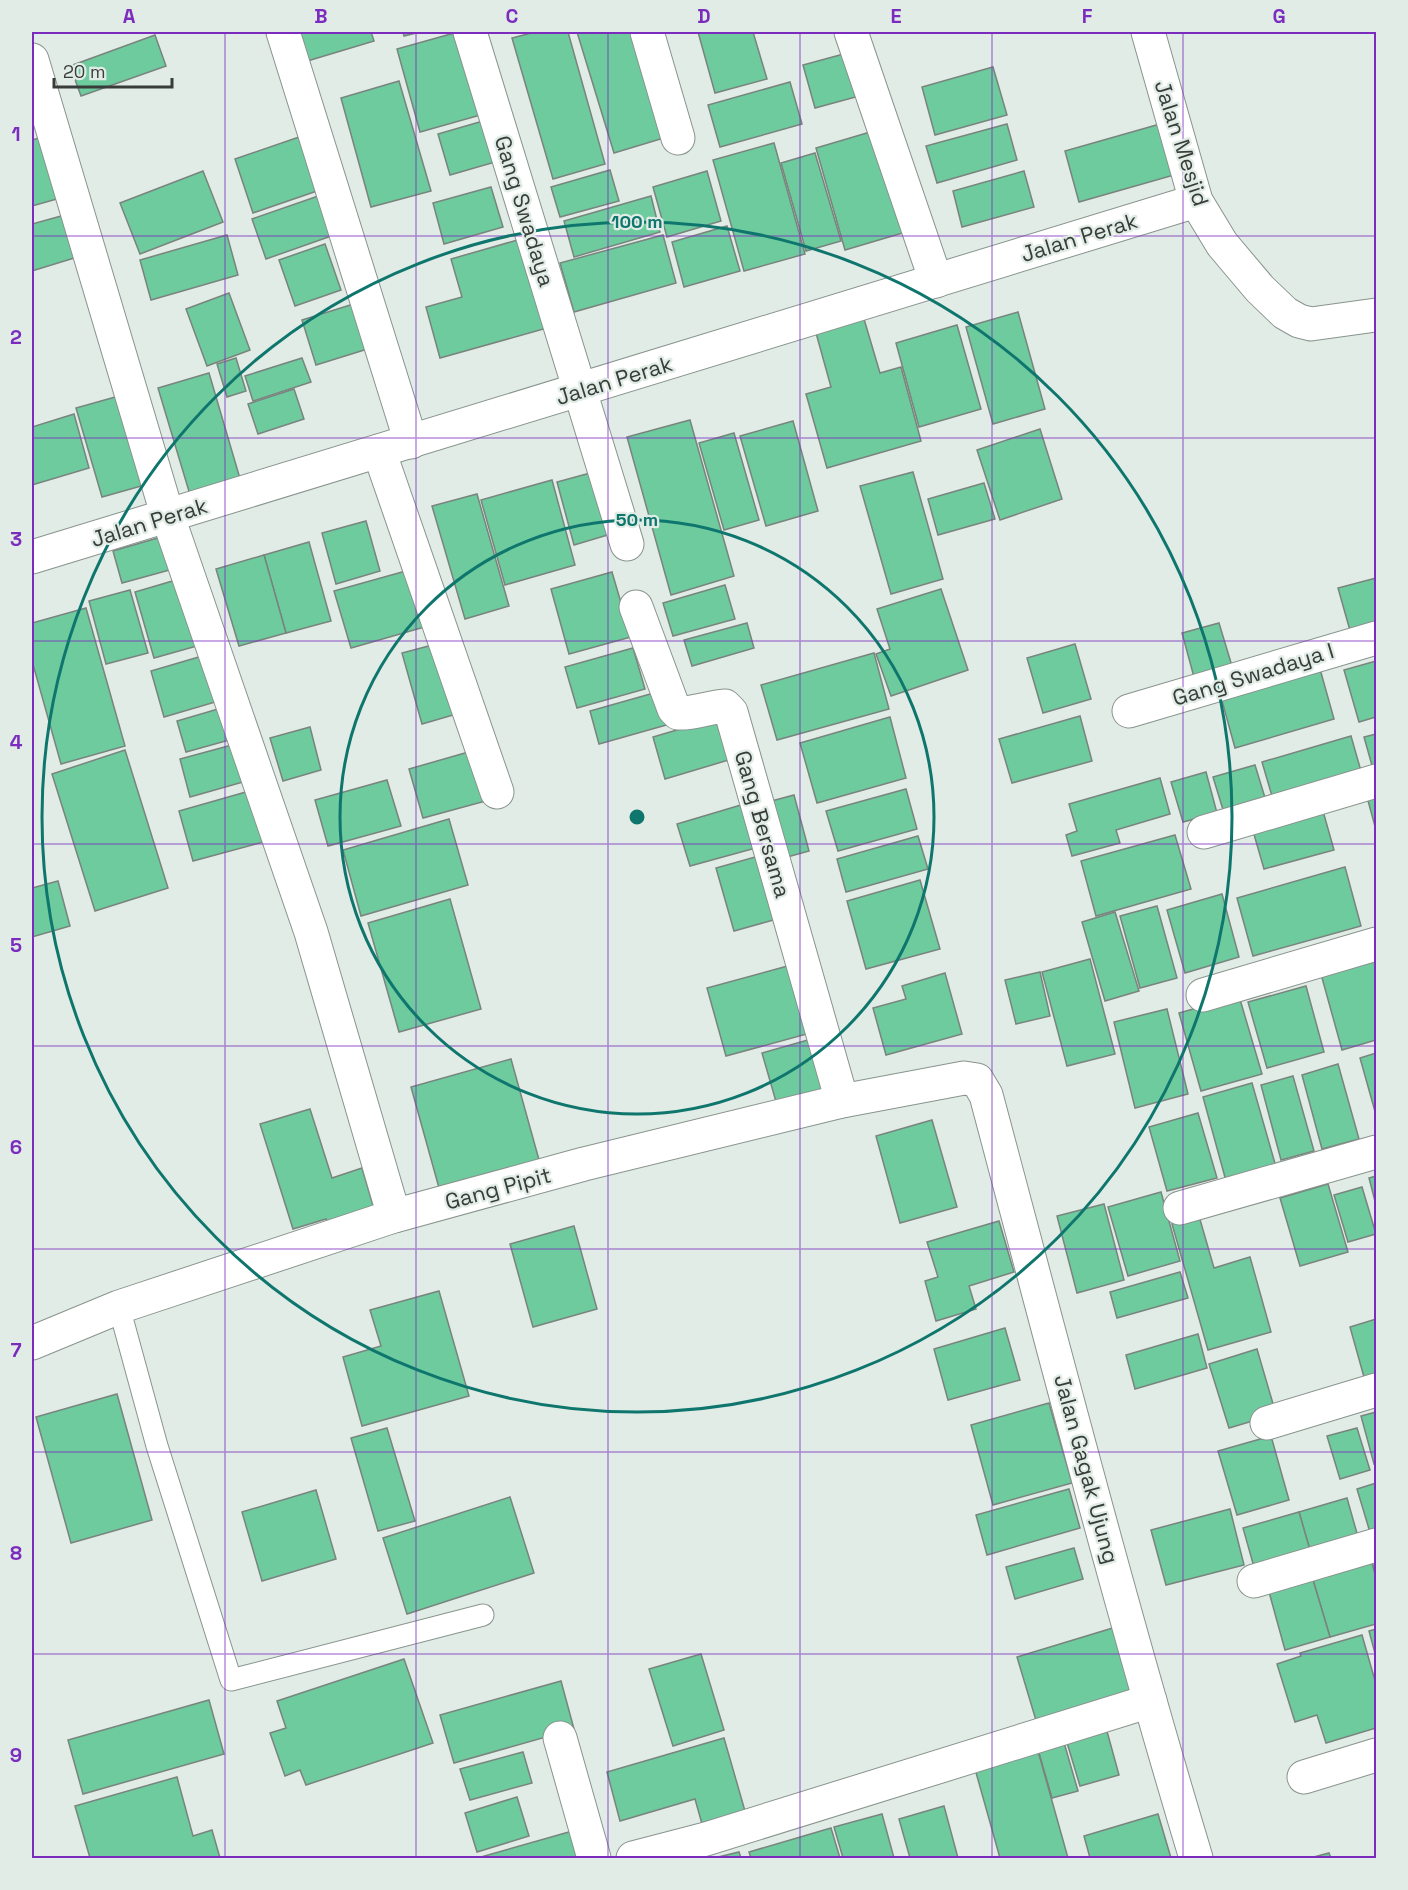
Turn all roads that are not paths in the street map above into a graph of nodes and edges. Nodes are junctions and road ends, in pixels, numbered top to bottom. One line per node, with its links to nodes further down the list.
1 (283, 32): 12 (street)
2 (470, 32): 11 (street, Gang Swadaya)
3 (647, 32): 7 (street)
4 (851, 32): 9 (street)
5 (1148, 32): 8 (street, Jalan Mesjid)
6 (32, 60): 14 (street)
7 (678, 138)
8 (1196, 201): 9 (street, Jalan Perak); 10 (street, Jalan Mesjid)
9 (936, 281): 11 (street, Jalan Perak)
10 (1377, 315)
11 (580, 390): 12 (street, Jalan Perak); 15 (street, Gang Swadaya)
12 (411, 442): 13 (street, Jalan Perak)
13 (379, 452): 14 (street, Jalan Perak); 21 (street)
14 (168, 517): 16 (street, Jalan Perak); 29 (street)
15 (627, 544)
16 (32, 557)
17 (636, 607): 26 (street, Gang Bersama)
18 (1377, 638): 19 (street, Gang Swadaya I)
19 (1129, 711)
20 (1377, 781): 22 (street)
21 (497, 792)
22 (1204, 832)
23 (1377, 944): 24 (street)
24 (1203, 995)
25 (977, 1080): 26 (street, Gang Pipit); 37 (street, Jalan Gagak Ujung)
26 (842, 1101): 29 (street, Gang Pipit)
27 (1377, 1152): 28 (street)
28 (1180, 1208)
29 (394, 1216): 30 (street, Gang Pipit)
30 (119, 1307): 31 (street, Gang Pipit); 36 (lane)
31 (32, 1343)
32 (1377, 1390): 33 (street)
33 (1267, 1422)
34 (1377, 1545): 35 (street)
35 (1254, 1581)
36 (483, 1615)
37 (1150, 1701): 42 (street); 43 (street, Jalan Gagak Ujung)
38 (560, 1738): 41 (street)
39 (1377, 1755): 40 (street)
40 (1304, 1777)
41 (594, 1858)
42 (633, 1858)
43 (1196, 1858)

